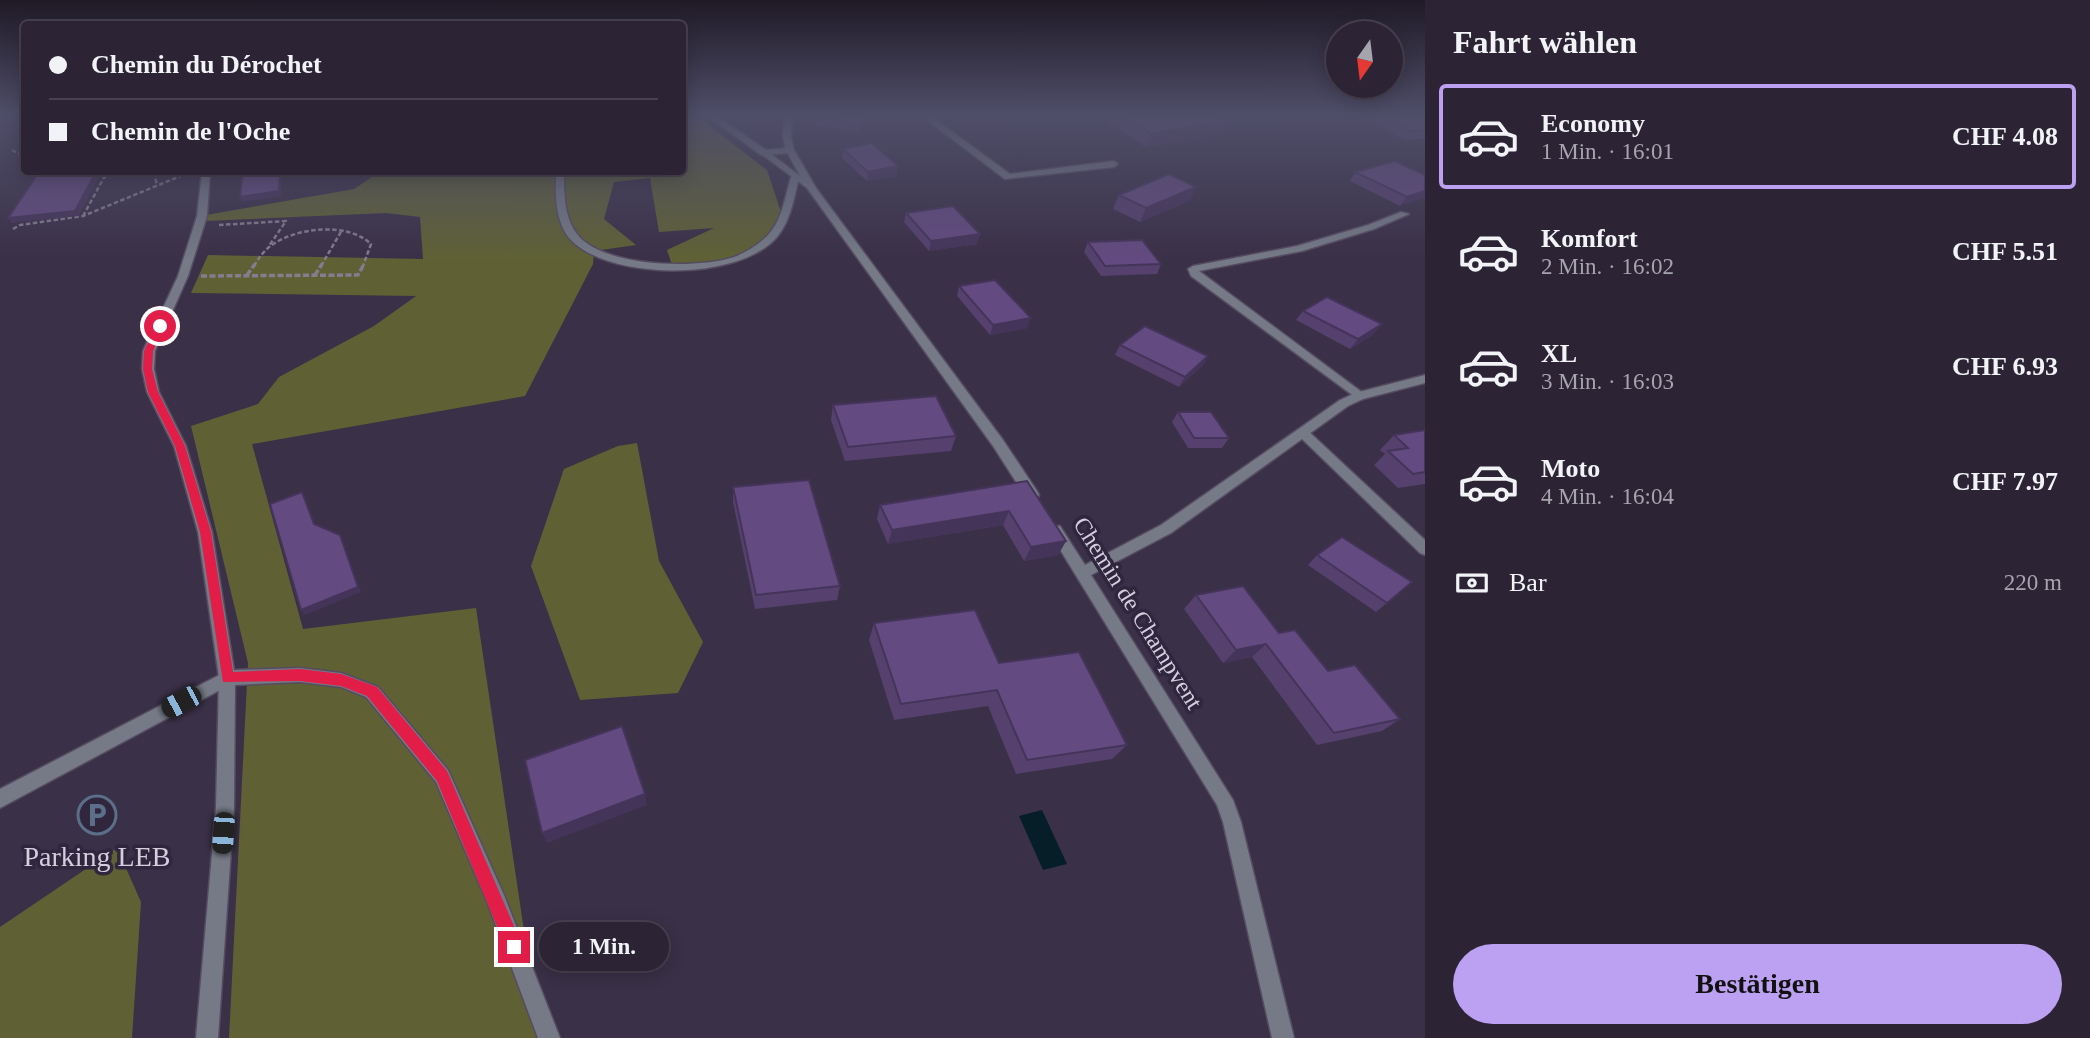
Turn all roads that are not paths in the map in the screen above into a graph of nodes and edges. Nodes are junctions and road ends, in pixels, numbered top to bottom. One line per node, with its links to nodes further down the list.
1 (776, 162): 7 (street, Chemin de Champvent)
2 (797, 162): 8 (street, Chemin de Champvent)
3 (988, 162): 4 (street)
4 (1114, 164)
5 (206, 175): 15 (street)
6 (560, 175): 7 (street)
7 (795, 177): 8 (street, Chemin de Champvent)
8 (812, 189): 14 (street, Chemin de Champvent)
9 (1404, 214): 11 (street)
10 (1425, 379): 11 (street)
11 (1359, 396): 12 (street)
12 (1302, 432): 13 (street); 14 (street)
13 (1425, 549)
14 (1082, 573): 19 (street, Chemin de Champvent)
15 (227, 678): 16 (street); 17 (street); 18 (street)
16 (0, 799)
17 (207, 1038)
18 (549, 1038)
19 (1283, 1038)

